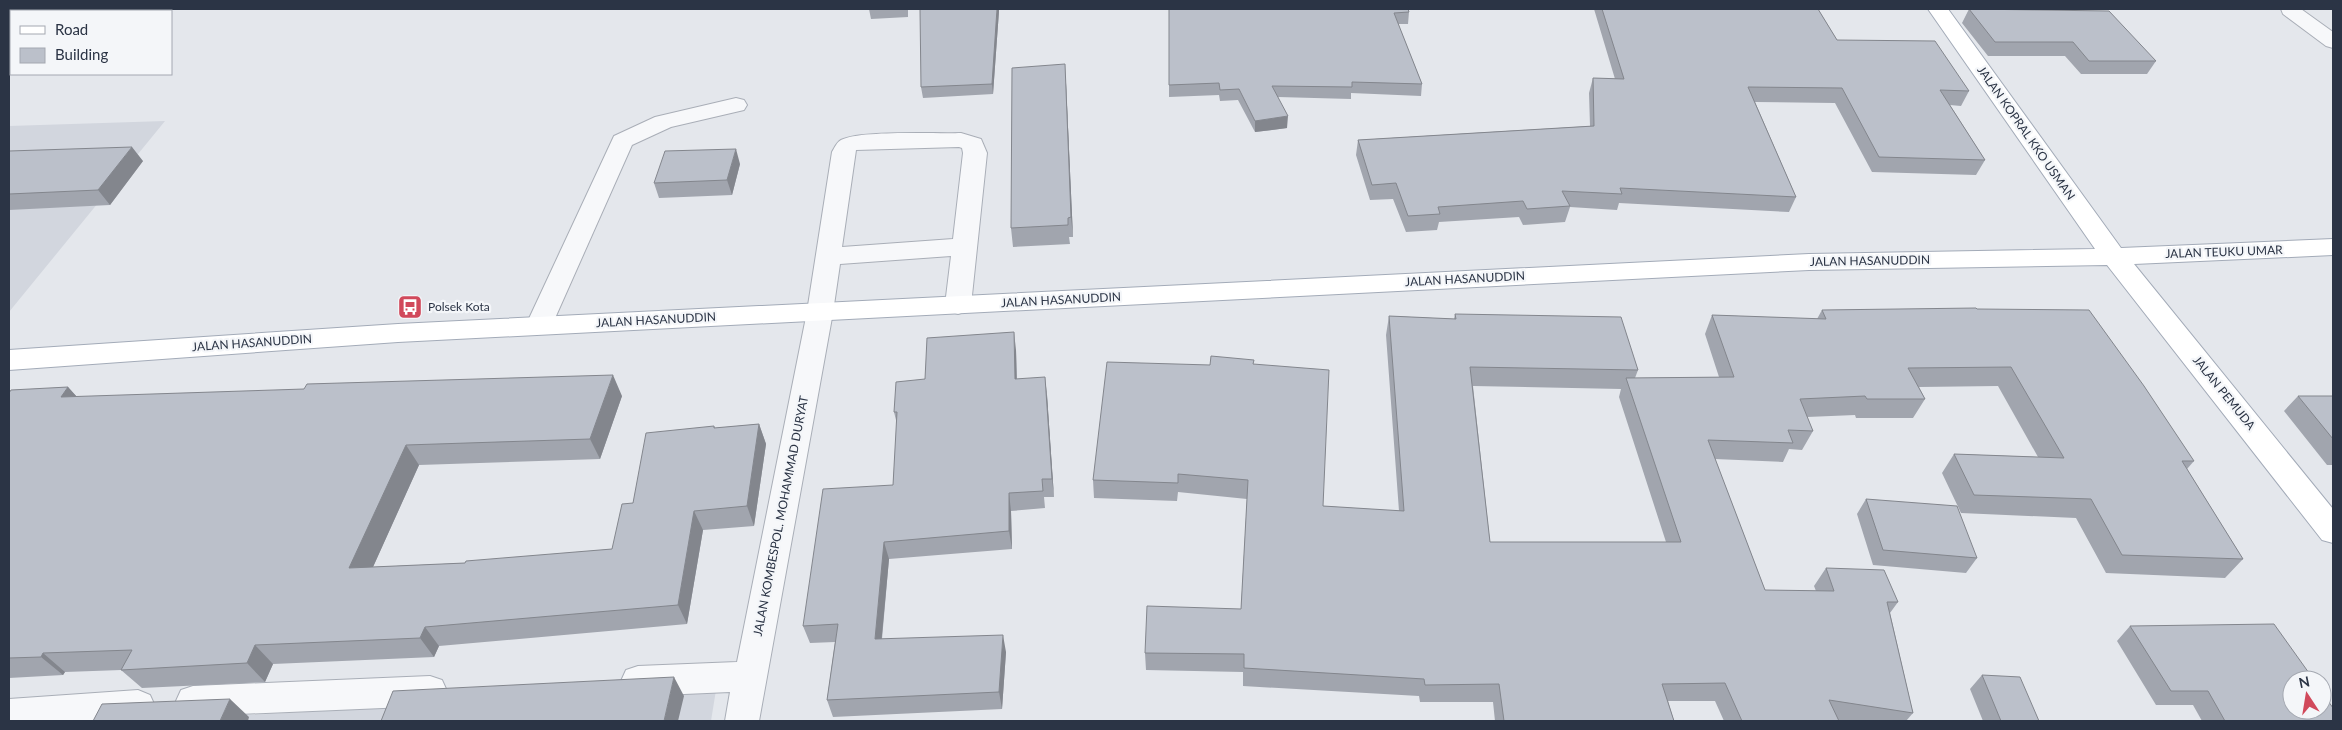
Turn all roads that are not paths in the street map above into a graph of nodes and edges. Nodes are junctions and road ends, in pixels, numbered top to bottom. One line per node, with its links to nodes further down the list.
1 (1938, 9): 8 (main road, JALAN KOPRAL KKO USMAN)
2 (2290, 10): 3 (street)
3 (2333, 42)
4 (736, 105): 11 (street)
5 (964, 247): 7 (street); 7 (street, JALAN KOMBESPOL. MOHAMMAD DURYAT); 9 (street)
6 (2333, 247): 8 (main road, JALAN TEUKU UMAR)
7 (829, 256): 10 (street, JALAN KOMBESPOL. MOHAMMAD DURYAT)
8 (2114, 257): 9 (main road, JALAN HASANUDDIN); 13 (main road, JALAN PEMUDA)
9 (958, 305): 10 (main road, JALAN HASANUDDIN)
10 (820, 312): 11 (main road, JALAN HASANUDDIN); 14 (street, JALAN KOMBESPOL. MOHAMMAD DURYAT)
11 (539, 326): 12 (main road, JALAN HASANUDDIN)
12 (9, 360)
13 (2329, 520)
14 (751, 676): 15 (street); 18 (street, JALAN KOMBESPOL. MOHAMMAD DURYAT)
15 (604, 683)
16 (456, 689): 17 (street)
17 (9, 715)
18 (742, 721)

